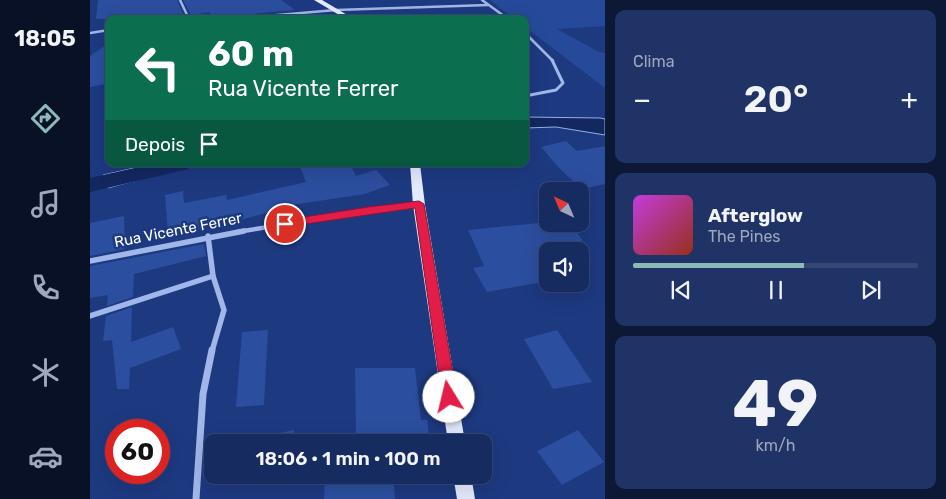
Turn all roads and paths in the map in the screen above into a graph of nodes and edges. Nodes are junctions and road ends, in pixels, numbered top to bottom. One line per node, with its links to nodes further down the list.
1 (180, 0): 6 (street)
2 (317, 0): 5 (main road)
3 (482, 0): 4 (street)
4 (488, 5): 5 (street); 9 (street)
5 (336, 10): 7 (street); 8 (main road)
6 (187, 15)
7 (278, 15)
8 (344, 15)
9 (502, 15)
10 (105, 31): 11 (street)
11 (90, 33)
12 (529, 38): 13 (street)
13 (529, 96)
14 (415, 167): 15 (main road)
15 (419, 204): 16 (street, Rua Vicente Ferrer); 20 (main road)
16 (208, 236): 17 (street, Rua Vicente Ferrer); 18 (street)
17 (90, 260)
18 (213, 276): 19 (street); 22 (street)
19 (90, 316)
20 (456, 434)
21 (464, 484): 23 (main road)
22 (196, 499)
23 (466, 499)

